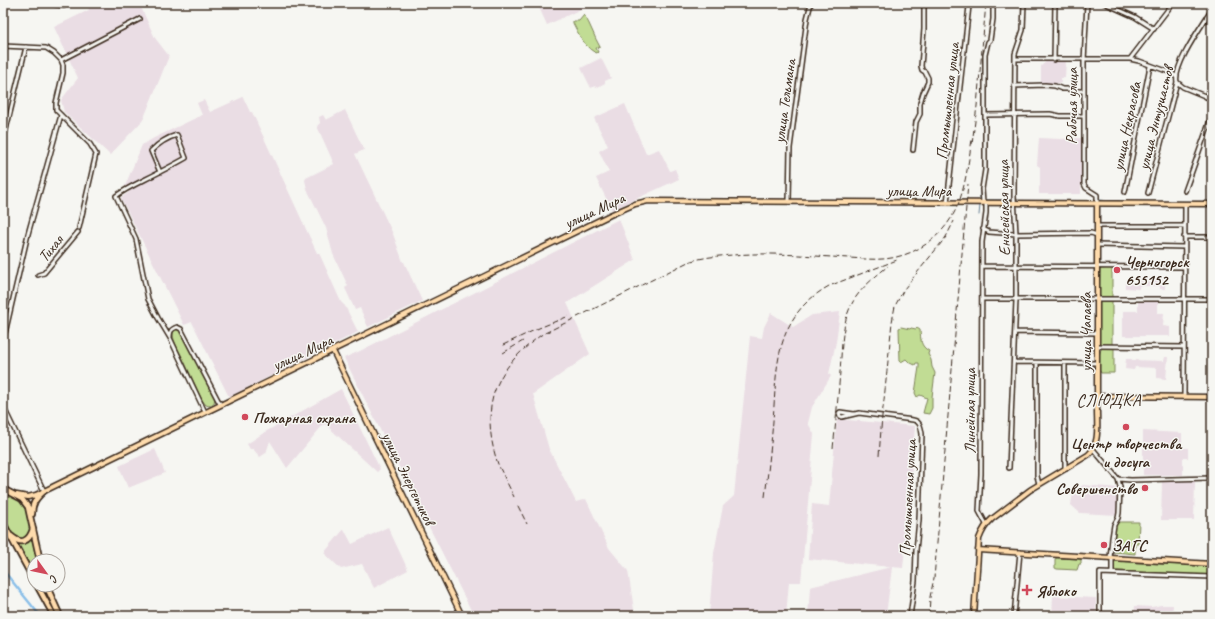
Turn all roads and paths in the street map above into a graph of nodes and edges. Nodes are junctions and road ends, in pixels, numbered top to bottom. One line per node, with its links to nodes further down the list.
1 (50, 3): 2 (street)
2 (64, 3)
3 (811, 3): 43 (street, улица Тельмана)
4 (924, 3): 38 (street)
5 (969, 3): 44 (street, Промышленная улица)
6 (993, 3): 34 (street, Линейная улица)
7 (1024, 3): 18 (street, Енисейская улица)
8 (1055, 3): 21 (street)
9 (1087, 3): 22 (street, Рабочая улица)
10 (1104, 3): 14 (street)
11 (1173, 3): 14 (street)
12 (1212, 9): 25 (street, улица Энтузиастов)
13 (140, 19): 20 (street)
14 (1154, 29): 17 (street)
15 (3, 46): 16 (street)
16 (26, 47): 20 (street); 37 (street)
17 (1136, 53): 19 (street); 23 (street)
18 (1015, 59): 21 (street); 28 (street, Енисейская улица)
19 (1130, 59): 22 (street); 23 (street)
20 (61, 60): 33 (street)
21 (1054, 60): 22 (street)
22 (1085, 60): 29 (street, Рабочая улица)
23 (1139, 61): 24 (street)
24 (1150, 66): 25 (street); 41 (street, улица Некрасова)
25 (1176, 77): 26 (street, улица Энтузиастов)
26 (1177, 82): 30 (street); 42 (street, улица Энтузиастов)
27 (1212, 85): 30 (street)
28 (1014, 86): 29 (street); 32 (street, Енисейская улица)
29 (1083, 91): 36 (street, Рабочая улица)
30 (1206, 97): 31 (street)
31 (1212, 99)
32 (1014, 114): 34 (street); 36 (street); 46 (street, Енисейская улица)
33 (61, 115): 52 (street); 74 (street)
34 (986, 115): 45 (street, Линейная улица)
35 (1212, 115): 40 (street)
36 (1083, 116): 47 (street, Рабочая улица)
37 (3, 142)
38 (913, 150)
39 (160, 172): 39 (street); 73 (street)
40 (1185, 191)
41 (1125, 192)
42 (1148, 193)
43 (789, 202): 44 (main road, улица Мира); 77 (main road, улица Мира)
44 (947, 202): 45 (main road, улица Мира)
45 (984, 203): 46 (main road, улица Мира); 53 (street, Линейная улица)
46 (1014, 203): 47 (main road, улица Мира); 55 (street, Енисейская улица)
47 (1097, 204): 48 (main road, улица Мира); 50 (main road, улица Чапаева)
48 (1185, 204): 49 (main road, улица Мира); 51 (street)
49 (1212, 204)
50 (1097, 226): 51 (street); 56 (main road, улица Чапаева)
51 (1184, 226): 57 (street)
52 (79, 228)
53 (983, 229): 55 (street); 61 (street, Линейная улица)
54 (78, 232): 65 (street, Тихая)
55 (1016, 234): 56 (street); 62 (street, Енисейская улица)
56 (1097, 235): 59 (main road, улица Чапаева)
57 (1184, 237): 58 (street); 60 (street)
58 (1212, 237)
59 (1097, 245): 60 (street); 63 (main road, улица Чапаева)
60 (1184, 247): 64 (street)
61 (982, 266): 62 (street); 66 (street, Линейная улица)
62 (1016, 266): 63 (street); 70 (street, Енисейская улица)
63 (1097, 267): 64 (street); 67 (main road, улица Чапаева)
64 (1184, 267): 68 (street)
65 (38, 275)
66 (982, 299): 70 (street); 101 (street, Линейная улица)
67 (1097, 299): 68 (street); 70 (street); 72 (main road, улица Чапаева)
68 (1184, 299): 69 (street); 76 (street)
69 (1212, 299)
70 (1016, 300): 71 (street, Енисейская улица)
71 (1015, 332): 72 (street); 78 (street, Енисейская улица)
72 (1097, 333): 75 (main road, улица Чапаева)
73 (170, 338): 85 (street); 87 (street)
74 (3, 342)
75 (1097, 346): 76 (street); 81 (main road, улица Чапаева)
76 (1184, 347): 83 (street)
77 (333, 351): 85 (main road, улица Мира); 116 (main road, улица Энергетиков)
78 (1014, 362): 79 (street); 90 (street, Енисейская улица)
79 (1037, 363): 80 (street); 94 (street)
80 (1065, 363): 81 (street); 91 (street, улица Чапаева)
81 (1097, 363): 82 (main road, улица Чапаева)
82 (1097, 396): 83 (main road); 89 (main road, улица Чапаева)
83 (1184, 397): 84 (main road)
84 (1212, 397)
85 (220, 404): 87 (main road, улица Мира)
86 (3, 406): 96 (street)
87 (205, 412): 96 (main road, улица Мира)
88 (854, 414): 117 (street, Промышленная улица)
89 (1093, 449): 91 (main road); 93 (street)
90 (1009, 468)
91 (1066, 469): 94 (main road)
92 (1212, 478): 93 (street)
93 (1118, 479): 107 (street)
94 (1039, 484): 101 (main road)
95 (3, 489): 98 (highway)
96 (44, 491): 98 (main road, улица Мира); 99 (highway)
97 (3, 493): 98 (highway)
98 (15, 495): 99 (highway)
99 (32, 520): 102 (highway)
100 (3, 523): 103 (highway)
101 (986, 524): 104 (main road)
102 (33, 528): 103 (highway); 106 (highway)
103 (9, 533): 109 (highway)
104 (978, 550): 105 (main road); 118 (main road)
105 (1020, 552): 107 (main road); 119 (street)
106 (38, 553)
107 (1111, 558): 108 (main road); 110 (street)
108 (1212, 564)
109 (26, 565)
110 (1112, 573): 111 (street); 120 (street)
111 (1212, 577)
112 (41, 593): 114 (highway)
113 (50, 593): 115 (highway)
114 (54, 616)
115 (60, 616)
116 (462, 616)
117 (910, 616)
118 (974, 616)
119 (1014, 616)
120 (1100, 616)

